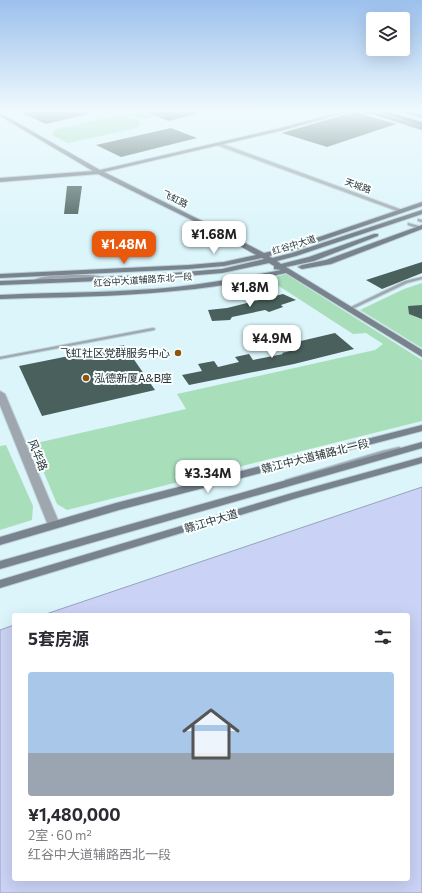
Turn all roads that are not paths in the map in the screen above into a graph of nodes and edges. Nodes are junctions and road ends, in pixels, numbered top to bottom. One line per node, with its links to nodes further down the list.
1 (64, 152): 4 (street, 飞虹路)
2 (185, 152): 4 (street)
3 (239, 152): 7 (street, 天城路)
4 (99, 172): 5 (street); 10 (street, 飞虹路)
5 (0, 180)
6 (422, 204): 7 (street)
7 (402, 211): 10 (street)
8 (422, 212): 11 (street, 红谷中大道)
9 (421, 224): 12 (street, 红谷中大道); 14 (street, 红谷中大道辅路东北一段)
10 (262, 255): 11 (street, 飞虹路); 13 (street)
11 (271, 261): 12 (street, 飞虹路); 17 (street, 红谷中大道)
12 (280, 266): 14 (street, 飞虹路); 19 (street, 红谷中大道)
13 (141, 270): 15 (street); 17 (street)
14 (287, 271): 20 (street, 红谷中大道辅路东北一段); 21 (street, 飞虹路)
15 (0, 276)
16 (422, 278): 21 (lane)
17 (112, 279): 18 (street, 红谷中大道)
18 (0, 283)
19 (0, 289)
20 (0, 297)
21 (349, 309): 23 (street, 飞虹路)
22 (153, 329): 24 (lane)
23 (422, 354)
24 (0, 358)
25 (0, 394): 29 (street, 风华路)
26 (422, 428): 29 (street, 赣江中大道辅路北一段)
27 (421, 446): 31 (street, 赣江中大道)
28 (422, 460): 32 (street, 赣江中大道)
29 (54, 525): 30 (street, 赣江中大道辅路北一段)
30 (0, 541)
31 (0, 566)
32 (0, 584)

